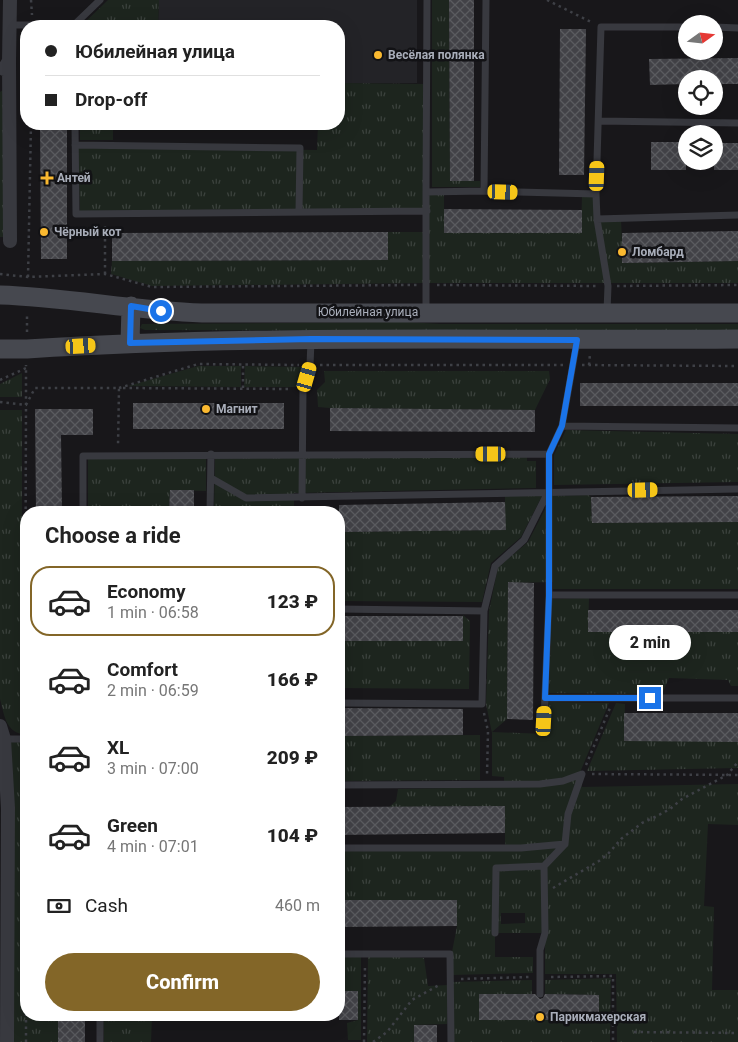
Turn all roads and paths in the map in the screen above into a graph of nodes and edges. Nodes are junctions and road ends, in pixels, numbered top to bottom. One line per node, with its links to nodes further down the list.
1 (10, 0): 7 (street)
2 (100, 0): 6 (lane)
3 (428, 0): 21 (lane)
4 (486, 0): 20 (lane)
5 (547, 0): 9 (path)
6 (80, 20)
7 (10, 25): 8 (lane); 13 (street)
8 (20, 25)
9 (601, 27): 10 (lane); 15 (lane)
10 (678, 27)
11 (723, 27): 12 (lane)
12 (738, 28)
13 (9, 61): 14 (street); 28 (street)
14 (0, 76)
15 (599, 121): 16 (lane); 22 (lane)
16 (738, 123)
17 (31, 130): 31 (path)
18 (75, 130): 19 (lane)
19 (76, 145): 24 (lane); 25 (lane)
20 (484, 191): 21 (lane); 22 (lane)
21 (426, 192): 23 (lane)
22 (596, 194): 27 (lane)
23 (427, 211): 24 (lane); 32 (lane)
24 (299, 212): 25 (lane)
25 (105, 214): 30 (path)
26 (738, 215): 27 (lane)
27 (597, 219): 34 (lane)
28 (10, 241)
29 (0, 274): 31 (path)
30 (105, 274): 31 (path); 32 (path)
31 (28, 277): 36 (path)
32 (426, 285): 34 (path); 38 (lane)
33 (738, 285): 34 (path)
34 (608, 286): 40 (lane)
35 (0, 295): 36 (street, Юбилейная улица)
36 (28, 296): 37 (street, Юбилейная улица); 46 (path)
37 (131, 306): 38 (street, Юбилейная улица); 44 (street)
38 (426, 312): 40 (street, Юбилейная улица)
39 (738, 313): 40 (street, Юбилейная улица)
40 (607, 314)
41 (311, 339): 43 (street); 44 (street); 48 (lane)
42 (738, 339): 43 (street)
43 (577, 340): 49 (lane)
44 (130, 343): 46 (street)
45 (0, 349): 46 (street)
46 (27, 358): 51 (path); 56 (path)
47 (243, 365): 48 (path); 52 (path); 53 (path)
48 (310, 365): 49 (path); 54 (lane)
49 (572, 365): 50 (path); 57 (lane)
50 (738, 366)
51 (0, 380)
52 (119, 388): 53 (path); 56 (path); 62 (path)
53 (242, 388): 54 (path)
54 (303, 389): 60 (lane)
55 (0, 402): 56 (path)
56 (26, 405): 67 (path)
57 (562, 426): 58 (lane); 61 (lane)
58 (738, 428)
59 (211, 454): 60 (lane); 62 (lane); 63 (lane)
60 (304, 454): 61 (lane); 66 (lane)
61 (549, 454): 65 (lane)
62 (118, 455): 68 (lane)
63 (211, 478): 66 (lane); 69 (lane)
64 (738, 489): 65 (lane)
65 (549, 492): 66 (lane); 71 (lane); 73 (lane)
66 (302, 498)
67 (26, 506)
68 (83, 506)
69 (210, 506)
70 (738, 594): 71 (lane)
71 (549, 596): 74 (lane)
72 (345, 609): 73 (lane)
73 (484, 611): 78 (lane)
74 (545, 698): 75 (lane); 79 (lane)
75 (614, 698): 76 (lane); 83 (path)
76 (738, 698)
77 (345, 704): 78 (lane)
78 (482, 704): 86 (path)
79 (544, 721)
80 (2, 733): 81 (lane); 103 (street)
81 (20, 738)
82 (738, 762): 85 (path)
83 (582, 774): 85 (path); 86 (lane); 88 (lane)
84 (738, 774): 85 (path)
85 (727, 775): 91 (path)
86 (488, 784): 87 (lane)
87 (345, 785)
88 (565, 844): 89 (lane); 90 (lane)
89 (345, 848)
90 (544, 866): 91 (lane); 92 (lane)
91 (544, 895): 98 (lane)
92 (495, 933)
93 (345, 954): 94 (lane)
94 (365, 954): 97 (lane); 106 (path)
95 (532, 977): 97 (path)
96 (545, 977): 109 (path)
97 (453, 979): 107 (path); 108 (lane)
98 (540, 994)
99 (26, 1021): 104 (path)
100 (100, 1021): 105 (lane)
101 (634, 1032): 102 (path)
102 (738, 1033)
103 (7, 1042)
104 (26, 1042)
105 (100, 1042)
106 (364, 1042)
107 (373, 1042)
108 (450, 1042)
109 (612, 1042)

